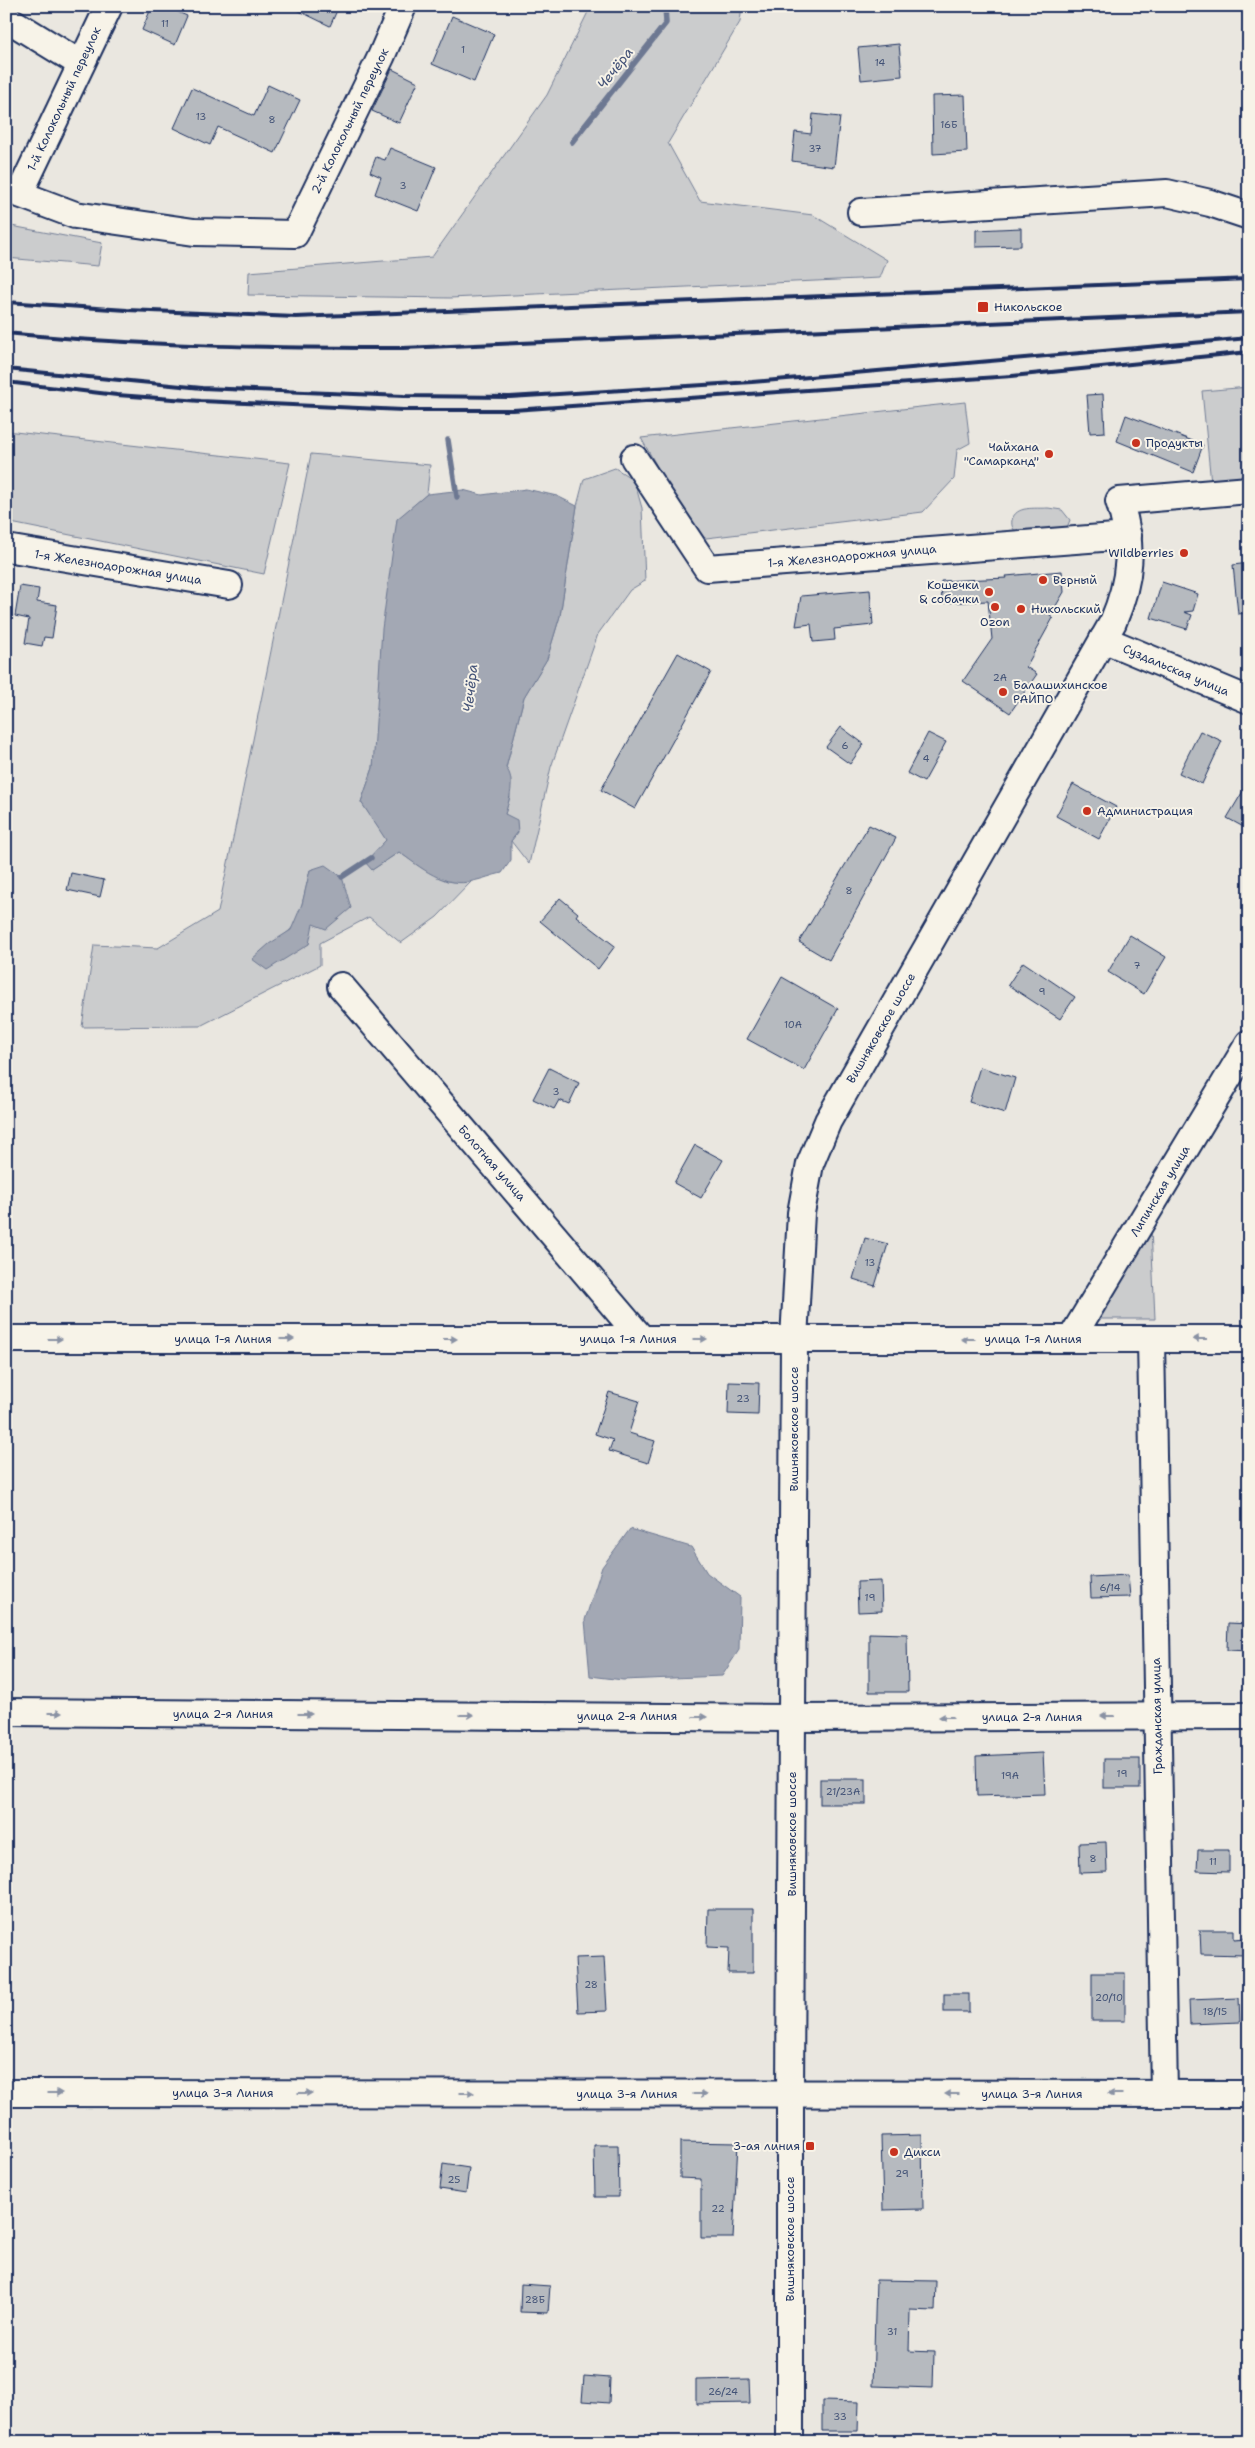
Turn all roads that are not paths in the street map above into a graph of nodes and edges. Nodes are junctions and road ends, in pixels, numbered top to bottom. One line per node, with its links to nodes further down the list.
1 (109, 6): 4 (street, 1-й Колокольный переулок)
2 (403, 6): 5 (street, 2-й Колокольный переулок)
3 (6, 18): 4 (street)
4 (81, 64): 5 (street, 1-й Колокольный переулок)
5 (13, 191)
6 (861, 212): 7 (street)
7 (1249, 216)
8 (634, 458): 10 (street, 1-я Железнодорожная улица)
9 (1249, 490): 10 (street, Вишняковское шоссе)
10 (1128, 536): 13 (street, Вишняковское шоссе)
11 (6, 548): 12 (street, 1-я Железнодорожная улица)
12 (229, 585)
13 (1103, 639): 14 (street, Суздальская улица); 19 (street, Вишняковское шоссе)
14 (1249, 700)
15 (341, 986): 18 (street, Болотная улица)
16 (1249, 1043): 20 (street, Липинская улица)
17 (6, 1339): 18 (street, улица 1-я Линия, one-way to 18)
18 (642, 1339): 19 (street, улица 1-я Линия, one-way to 19)
19 (794, 1339): 20 (street, улица 1-я Линия, one-way to 19); 26 (street, Вишняковское шоссе)
20 (1071, 1339): 21 (street, улица 1-я Линия)
21 (1151, 1339): 22 (street, улица 1-я Линия, one-way to 21); 24 (street, Гражданская улица)
22 (1249, 1339)
23 (6, 1712): 26 (street, улица 2-я Линия, one-way to 26)
24 (1157, 1716): 25 (street, улица 2-я Линия); 26 (street, улица 2-я Линия, one-way to 26); 29 (street, Гражданская улица)
25 (1249, 1716)
26 (793, 1718): 28 (street, Вишняковское шоссе)
27 (6, 2093): 28 (street, улица 3-я Линия, one-way to 28)
28 (790, 2094): 29 (street, улица 3-я Линия, one-way to 28); 31 (street, Вишняковское шоссе)
29 (1164, 2094): 30 (street, улица 3-я Линия)
30 (1249, 2094)
31 (790, 2442)

